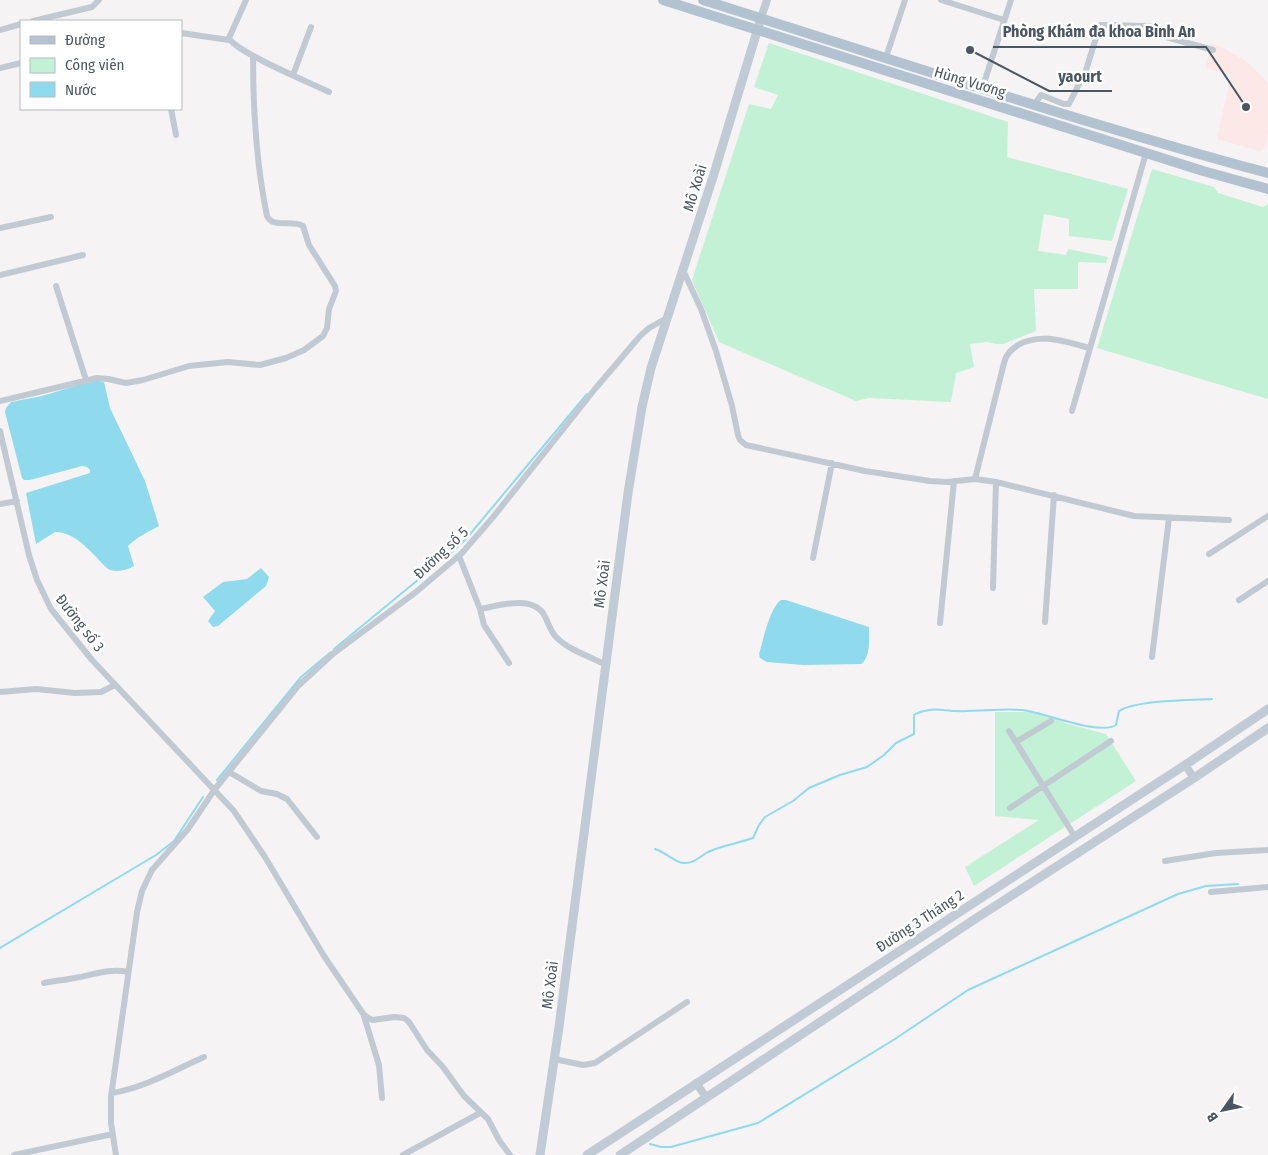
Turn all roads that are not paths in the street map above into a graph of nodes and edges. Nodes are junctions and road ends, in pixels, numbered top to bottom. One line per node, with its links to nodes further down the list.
1 (99, 0): 10 (street)
2 (246, 0): 17 (street)
3 (664, 0): 15 (main road, Hùng Vương)
4 (703, 0): 9 (main road, Hùng Vương)
5 (766, 0): 9 (street)
6 (905, 0): 20 (street)
7 (941, 0): 11 (street)
8 (1010, 0): 11 (street)
9 (760, 18): 15 (main road, Mô Xoài); 20 (main road, Hùng Vương)
10 (38, 20)
11 (1004, 20): 24 (street)
12 (20, 24): 14 (street)
13 (311, 27): 23 (street)
14 (0, 30)
15 (757, 30): 30 (main road, Hùng Vương); 37 (main road, Mô Xoài)
16 (182, 33): 17 (street)
17 (230, 40): 19 (street)
18 (1214, 50): 26 (street)
19 (253, 56): 23 (street); 42 (street)
20 (886, 58): 24 (main road, Hùng Vương)
21 (20, 63): 22 (street)
22 (0, 68)
23 (293, 75): 25 (street)
24 (982, 89): 26 (main road, Hùng Vương)
25 (329, 92)
26 (1034, 104): 29 (main road, Hùng Vương)
27 (171, 110): 28 (street)
28 (176, 135)
29 (1150, 139): 30 (main road); 31 (main road, Hùng Vương)
30 (1146, 154): 33 (main road, Hùng Vương); 41 (street)
31 (1268, 173)
32 (1268, 177): 33 (main road)
33 (1266, 188)
34 (51, 216): 35 (street)
35 (0, 228)
36 (84, 254): 38 (street)
37 (683, 270): 40 (main road, Mô Xoài); 46 (street)
38 (0, 275)
39 (56, 286): 42 (street)
40 (667, 318): 57 (street, Đường số 5); 67 (main road, Mô Xoài)
41 (1090, 348): 44 (street); 47 (street)
42 (86, 380): 43 (street)
43 (0, 401)
44 (1072, 411)
45 (0, 431): 51 (street, Đường số 3)
46 (832, 463): 48 (street); 58 (street)
47 (975, 479): 48 (street); 49 (street)
48 (954, 481): 64 (street)
49 (996, 482): 50 (street); 60 (street)
50 (1054, 495): 54 (street); 63 (street)
51 (17, 501): 52 (street); 68 (street, Đường số 3)
52 (0, 504)
53 (1268, 516): 56 (street)
54 (1169, 518): 55 (street); 65 (street)
55 (1229, 520)
56 (1210, 554)
57 (459, 556): 62 (street); 77 (street, Đường số 5)
58 (813, 558)
59 (1268, 581): 61 (street)
60 (993, 588)
61 (1239, 600)
62 (480, 608): 66 (street); 67 (street)
63 (1045, 622)
64 (940, 624)
65 (1152, 657)
66 (509, 663)
67 (605, 664): 95 (main road, Mô Xoài)
68 (115, 685): 69 (street); 80 (street, Đường số 3)
69 (0, 692)
70 (1268, 709): 76 (main road, Đường 3 Tháng 2)
71 (1051, 721): 75 (street)
72 (1268, 728): 78 (main road, Đường 3 Tháng 2)
73 (1009, 731): 75 (street)
74 (1111, 741): 79 (street)
75 (1016, 742): 79 (street)
76 (1185, 765): 78 (street); 83 (main road, Đường 3 Tháng 2)
77 (229, 772): 80 (street, Đường số 5); 82 (street)
78 (1194, 778): 89 (main road, Đường 3 Tháng 2)
79 (1044, 786): 81 (street); 83 (street)
80 (215, 789): 90 (street, Đường số 5); 93 (street, Đường số 3)
81 (1010, 808)
82 (318, 837)
83 (1076, 837): 88 (main road, Đường 3 Tháng 2)
84 (1268, 850): 85 (street)
85 (1165, 861)
86 (1268, 887): 87 (street)
87 (1211, 892)
88 (968, 907): 89 (street); 96 (main road, Đường 3 Tháng 2)
89 (974, 919): 98 (main road, Đường 3 Tháng 2)
90 (128, 972): 91 (street); 97 (street, Đường số 5)
91 (44, 983)
92 (687, 1002): 95 (street)
93 (364, 1015): 99 (street, Đường số 3); 100 (street)
94 (204, 1056): 97 (street)
95 (554, 1060): 106 (main road, Mô Xoài)
96 (696, 1083): 98 (street); 107 (main road, Đường 3 Tháng 2)
97 (112, 1093): 101 (street, Đường số 5)
98 (706, 1097): 108 (main road, Đường 3 Tháng 2)
99 (382, 1098)
100 (480, 1113): 104 (street); 105 (street)
101 (112, 1134): 102 (street); 103 (street, Đường số 5)
102 (14, 1155)
103 (116, 1155)
104 (402, 1155)
105 (510, 1155)
106 (540, 1155)
107 (587, 1155)
108 (620, 1155)

